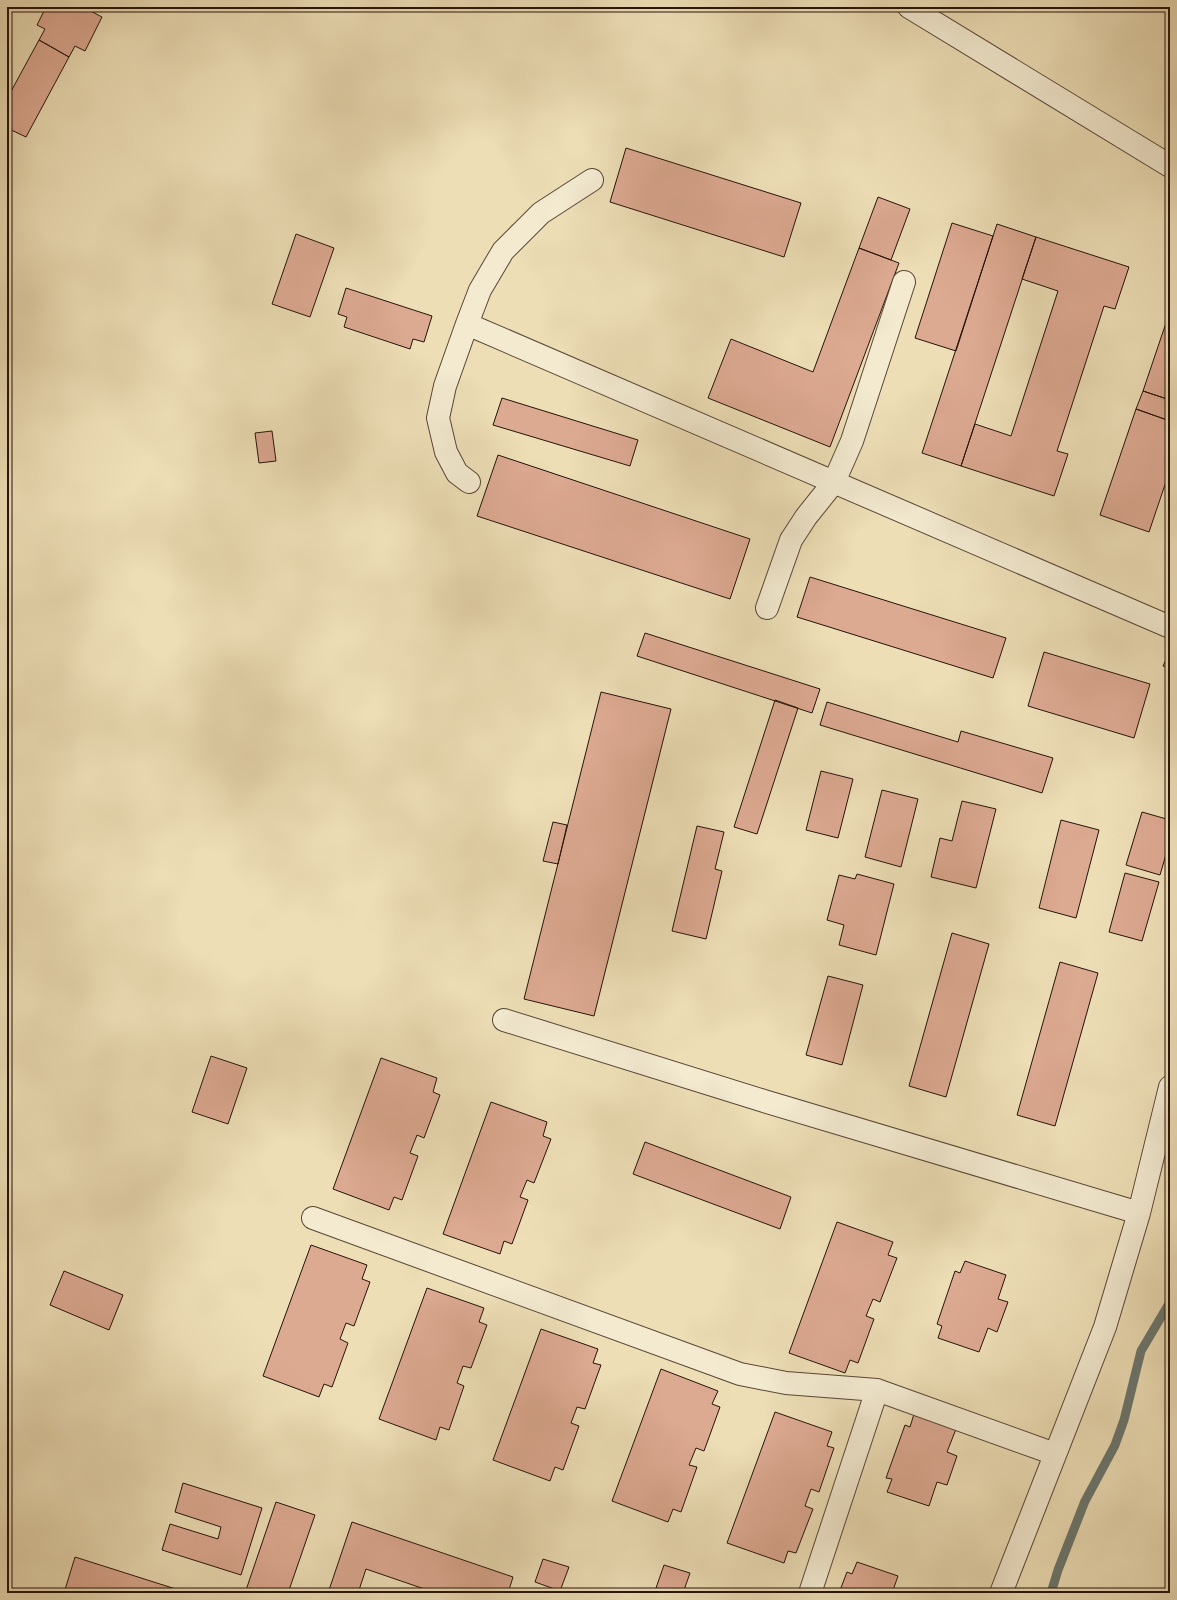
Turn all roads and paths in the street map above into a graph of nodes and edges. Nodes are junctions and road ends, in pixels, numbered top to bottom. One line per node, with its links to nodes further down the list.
1 (909, 7): 2 (street)
2 (1170, 166)
3 (592, 180): 5 (street)
4 (904, 282): 7 (street)
5 (467, 324): 6 (street); 7 (street)
6 (469, 482)
7 (834, 482): 8 (street); 9 (street)
8 (767, 608)
9 (1170, 628)
10 (504, 1020): 12 (street)
11 (1170, 1087): 12 (street)
12 (1139, 1213): 15 (street)
13 (313, 1218): 14 (street)
14 (877, 1390): 15 (street); 16 (street)
15 (1055, 1454): 17 (street)
16 (810, 1593)
17 (1001, 1593)

